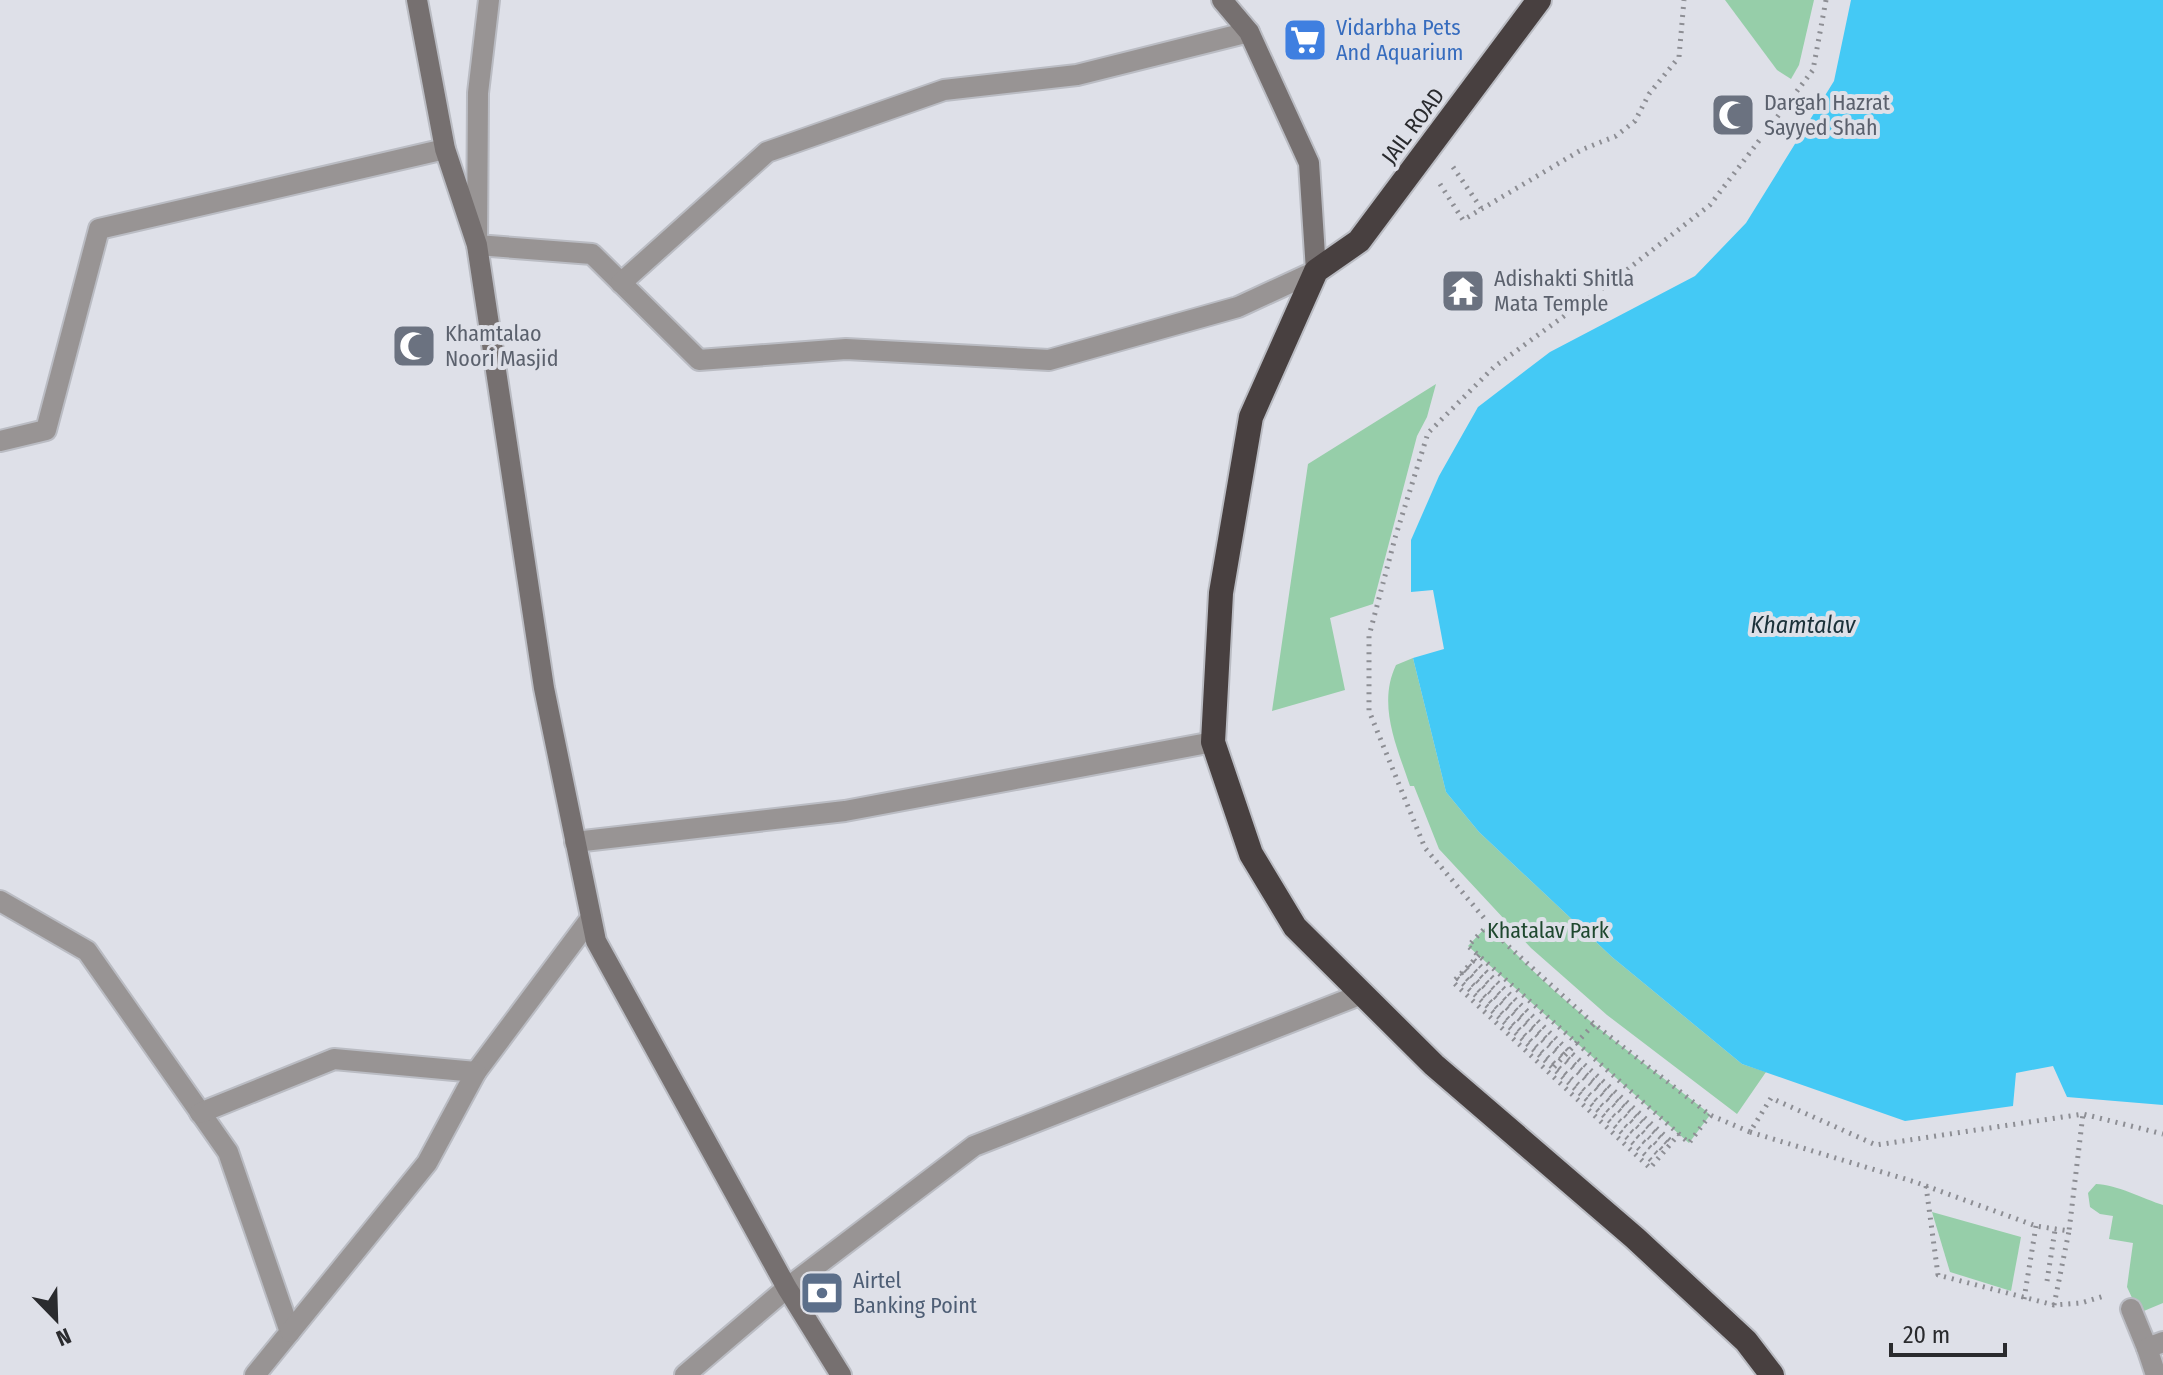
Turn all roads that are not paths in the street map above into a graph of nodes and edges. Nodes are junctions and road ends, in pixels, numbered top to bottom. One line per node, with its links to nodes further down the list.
1 (417, 0): 6 (street)
2 (489, 0): 7 (street)
3 (1222, 0): 5 (street)
4 (1539, 0): 8 (highway, JAIL ROAD)
5 (1249, 32): 8 (street); 9 (street)
6 (445, 149): 7 (street); 10 (street)
7 (477, 245): 9 (street); 12 (street)
8 (1316, 271): 9 (street); 11 (highway)
9 (621, 283)
10 (0, 441)
11 (1213, 742): 12 (street); 15 (highway)
12 (575, 842): 14 (street)
13 (0, 901): 17 (street)
14 (591, 918): 16 (street); 18 (street)
15 (1362, 994): 18 (street); 25 (highway)
16 (476, 1072): 17 (street); 20 (street)
17 (200, 1113): 20 (street)
18 (787, 1288): 23 (street); 24 (street)
19 (2131, 1309): 21 (street)
20 (290, 1332): 22 (street)
21 (2155, 1345): 26 (street)
22 (255, 1375)
23 (685, 1375)
24 (841, 1375)
25 (1772, 1375)
26 (2156, 1375)

